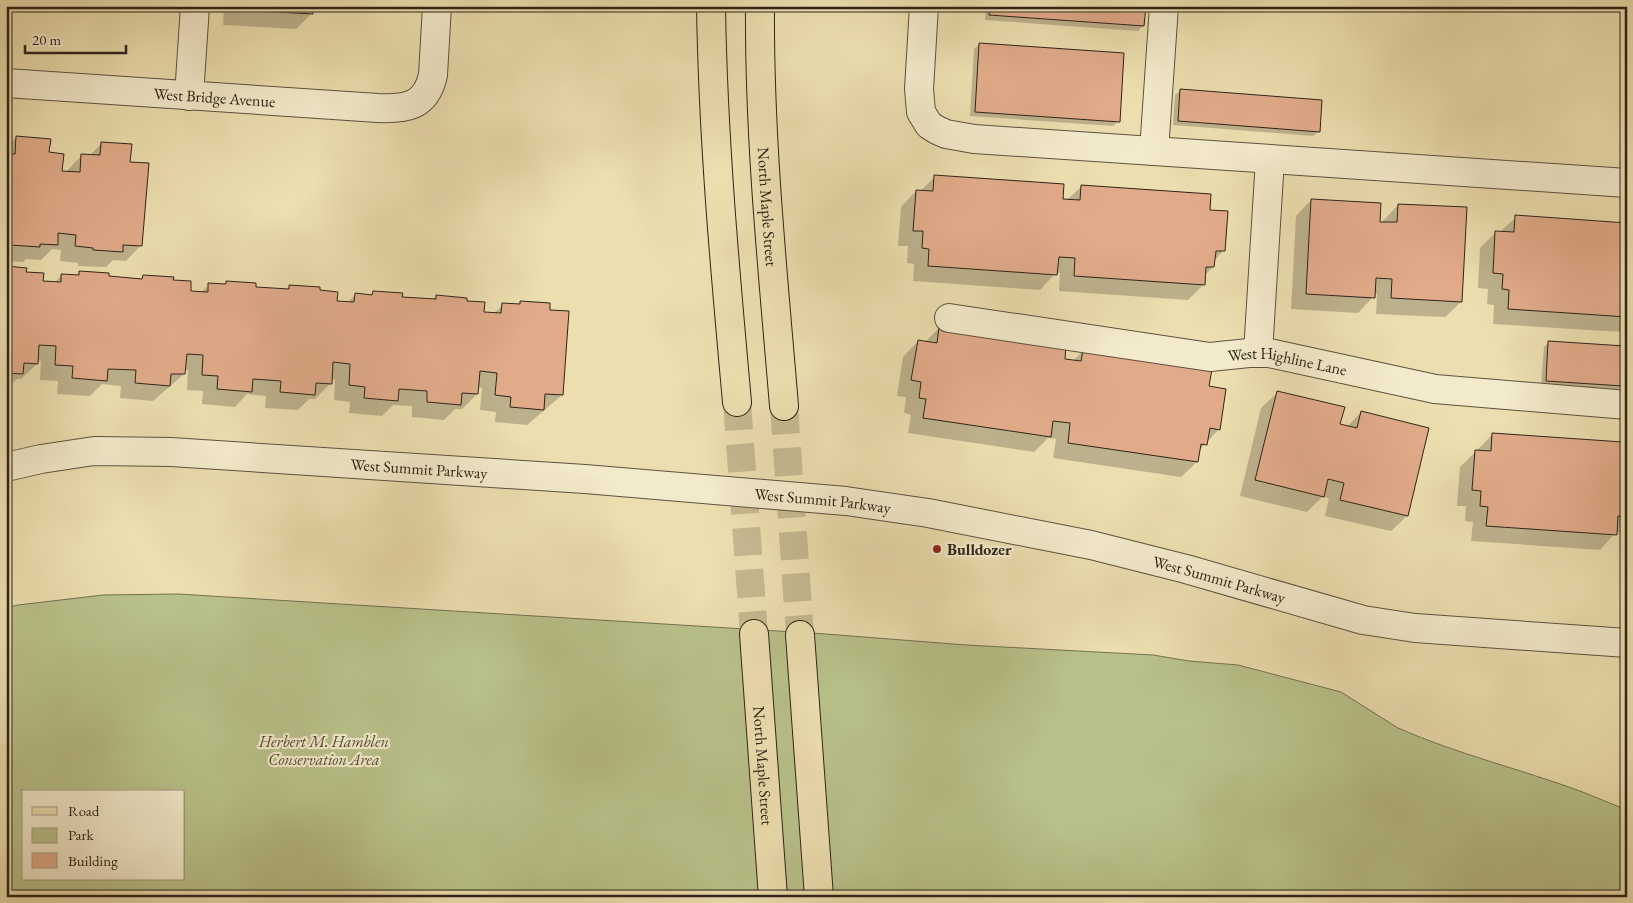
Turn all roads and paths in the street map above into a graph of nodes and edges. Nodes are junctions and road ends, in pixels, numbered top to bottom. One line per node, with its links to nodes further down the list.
1 (195, 6): 8 (street)
2 (438, 6): 8 (street, West Bridge Avenue)
3 (711, 6): 14 (main road)
4 (760, 6): 16 (main road, North Maple Street)
5 (924, 6): 9 (street)
6 (1164, 6): 9 (street)
7 (6, 83): 8 (street, West Bridge Avenue)
8 (189, 96)
9 (1154, 151): 10 (street)
10 (1270, 159): 11 (street); 13 (street)
11 (1627, 183)
12 (949, 318): 13 (street, West Highline Lane)
13 (1258, 353): 15 (street, West Highline Lane)
14 (736, 402)
15 (1627, 405)
16 (784, 406)
17 (6, 467): 20 (street, West Summit Parkway)
18 (754, 634): 21 (main road, North Maple Street)
19 (800, 635): 22 (main road)
20 (1627, 643)
21 (773, 897)
22 (819, 897)

